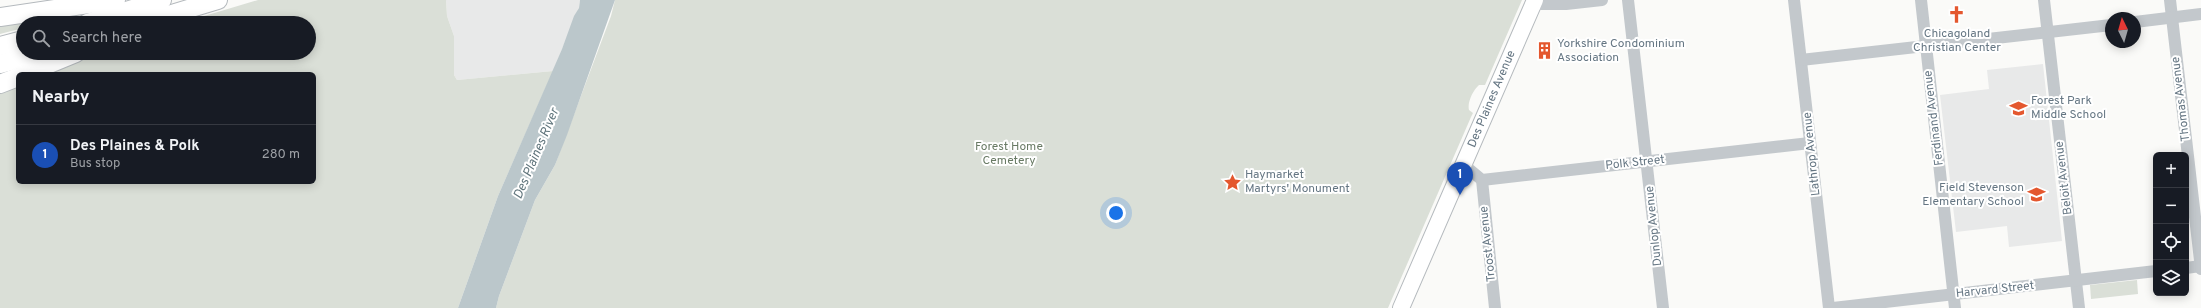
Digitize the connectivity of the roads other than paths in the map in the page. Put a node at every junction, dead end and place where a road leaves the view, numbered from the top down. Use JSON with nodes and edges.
{"nodes":[{"id":1,"x":55,"y":0,"type":"edge"},
{"id":2,"x":116,"y":0,"type":"edge"},
{"id":3,"x":162,"y":0,"type":"edge"},
{"id":4,"x":218,"y":0,"type":"edge"},
{"id":5,"x":1602,"y":0,"type":"edge"},
{"id":6,"x":1628,"y":0,"type":"edge"},
{"id":7,"x":1794,"y":0,"type":"edge"},
{"id":8,"x":1920,"y":0,"type":"edge"},
{"id":9,"x":2044,"y":0,"type":"edge"},
{"id":10,"x":2170,"y":0,"type":"edge"},
{"id":11,"x":1534,"y":2,"type":"edge"},
{"id":12,"x":0,"y":8,"type":"edge"},
{"id":13,"x":2201,"y":14,"type":"edge"},
{"id":14,"x":110,"y":16,"type":"edge"},
{"id":15,"x":165,"y":16,"type":"edge"},
{"id":16,"x":0,"y":17,"type":"edge"},
{"id":17,"x":2172,"y":18,"type":"junction"},
{"id":18,"x":2141,"y":21,"type":"edge"},
{"id":19,"x":2105,"y":26,"type":"edge"},
{"id":20,"x":2048,"y":32,"type":"junction"},
{"id":21,"x":16,"y":42,"type":"edge"},
{"id":22,"x":0,"y":46,"type":"edge"},
{"id":23,"x":1926,"y":46,"type":"junction"},
{"id":24,"x":16,"y":60,"type":"edge"},
{"id":25,"x":59,"y":60,"type":"edge"},
{"id":26,"x":1801,"y":60,"type":"junction"},
{"id":27,"x":0,"y":64,"type":"edge"},
{"id":28,"x":30,"y":72,"type":"edge"},
{"id":29,"x":16,"y":78,"type":"edge"},
{"id":30,"x":0,"y":84,"type":"edge"},
{"id":31,"x":1810,"y":143,"type":"junction"},
{"id":32,"x":1647,"y":162,"type":"junction"},
{"id":33,"x":1464,"y":164,"type":"junction"},
{"id":34,"x":1482,"y":180,"type":"junction"},
{"id":35,"x":2201,"y":267,"type":"edge"},
{"id":36,"x":2189,"y":268,"type":"edge"},
{"id":37,"x":2153,"y":271,"type":"edge"},
{"id":38,"x":2076,"y":280,"type":"junction"},
{"id":39,"x":1954,"y":294,"type":"junction"},
{"id":40,"x":1401,"y":308,"type":"edge"},
{"id":41,"x":1495,"y":308,"type":"edge"},
{"id":42,"x":1663,"y":308,"type":"edge"},
{"id":43,"x":1829,"y":308,"type":"edge"},
{"id":44,"x":1833,"y":308,"type":"edge"},
{"id":45,"x":1955,"y":308,"type":"edge"},
{"id":46,"x":2079,"y":308,"type":"edge"}],
"edges":[{"from":1,"to":12,"type":"street"},
{"from":2,"to":16,"type":"highway"},
{"from":3,"to":14,"type":"highway"},
{"from":4,"to":15,"type":"highway"},
{"from":5,"to":11,"type":"street"},
{"from":6,"to":32,"type":"street","name":"Dunlop Avenue"},
{"from":7,"to":26,"type":"street","name":"Lathrop Avenue"},
{"from":8,"to":23,"type":"street","name":"Ferdinand Avenue"},
{"from":9,"to":20,"type":"street","name":"Beloit Avenue"},
{"from":10,"to":17,"type":"street","name":"Thomas Avenue"},
{"from":11,"to":33,"type":"main road","name":"Des Plaines Avenue"},
{"from":13,"to":17,"type":"street"},
{"from":17,"to":18,"type":"street"},
{"from":17,"to":35,"type":"street","name":"Thomas Avenue"},
{"from":19,"to":20,"type":"street"},
{"from":20,"to":23,"type":"street"},
{"from":20,"to":38,"type":"street","name":"Beloit Avenue"},
{"from":21,"to":22,"type":"highway"},
{"from":23,"to":26,"type":"street"},
{"from":23,"to":39,"type":"street","name":"Ferdinand Avenue"},
{"from":24,"to":27,"type":"highway"},
{"from":25,"to":28,"type":"highway"},
{"from":26,"to":31,"type":"street","name":"Lathrop Avenue"},
{"from":29,"to":30,"type":"highway"},
{"from":31,"to":32,"type":"street","name":"Polk Street"},
{"from":31,"to":43,"type":"street","name":"Lathrop Avenue"},
{"from":32,"to":34,"type":"street","name":"Polk Street"},
{"from":32,"to":42,"type":"street","name":"Dunlop Avenue"},
{"from":33,"to":34,"type":"street"},
{"from":33,"to":40,"type":"main road","name":"Des Plaines Avenue"},
{"from":34,"to":41,"type":"street","name":"Troost Avenue"},
{"from":35,"to":36,"type":"street"},
{"from":37,"to":38,"type":"street","name":"Harvard Street"},
{"from":38,"to":39,"type":"street","name":"Harvard Street"},
{"from":38,"to":46,"type":"street","name":"Beloit Avenue"},
{"from":39,"to":44,"type":"street","name":"Harvard Street"},
{"from":39,"to":45,"type":"street","name":"Ferdinand Avenue"}]}
